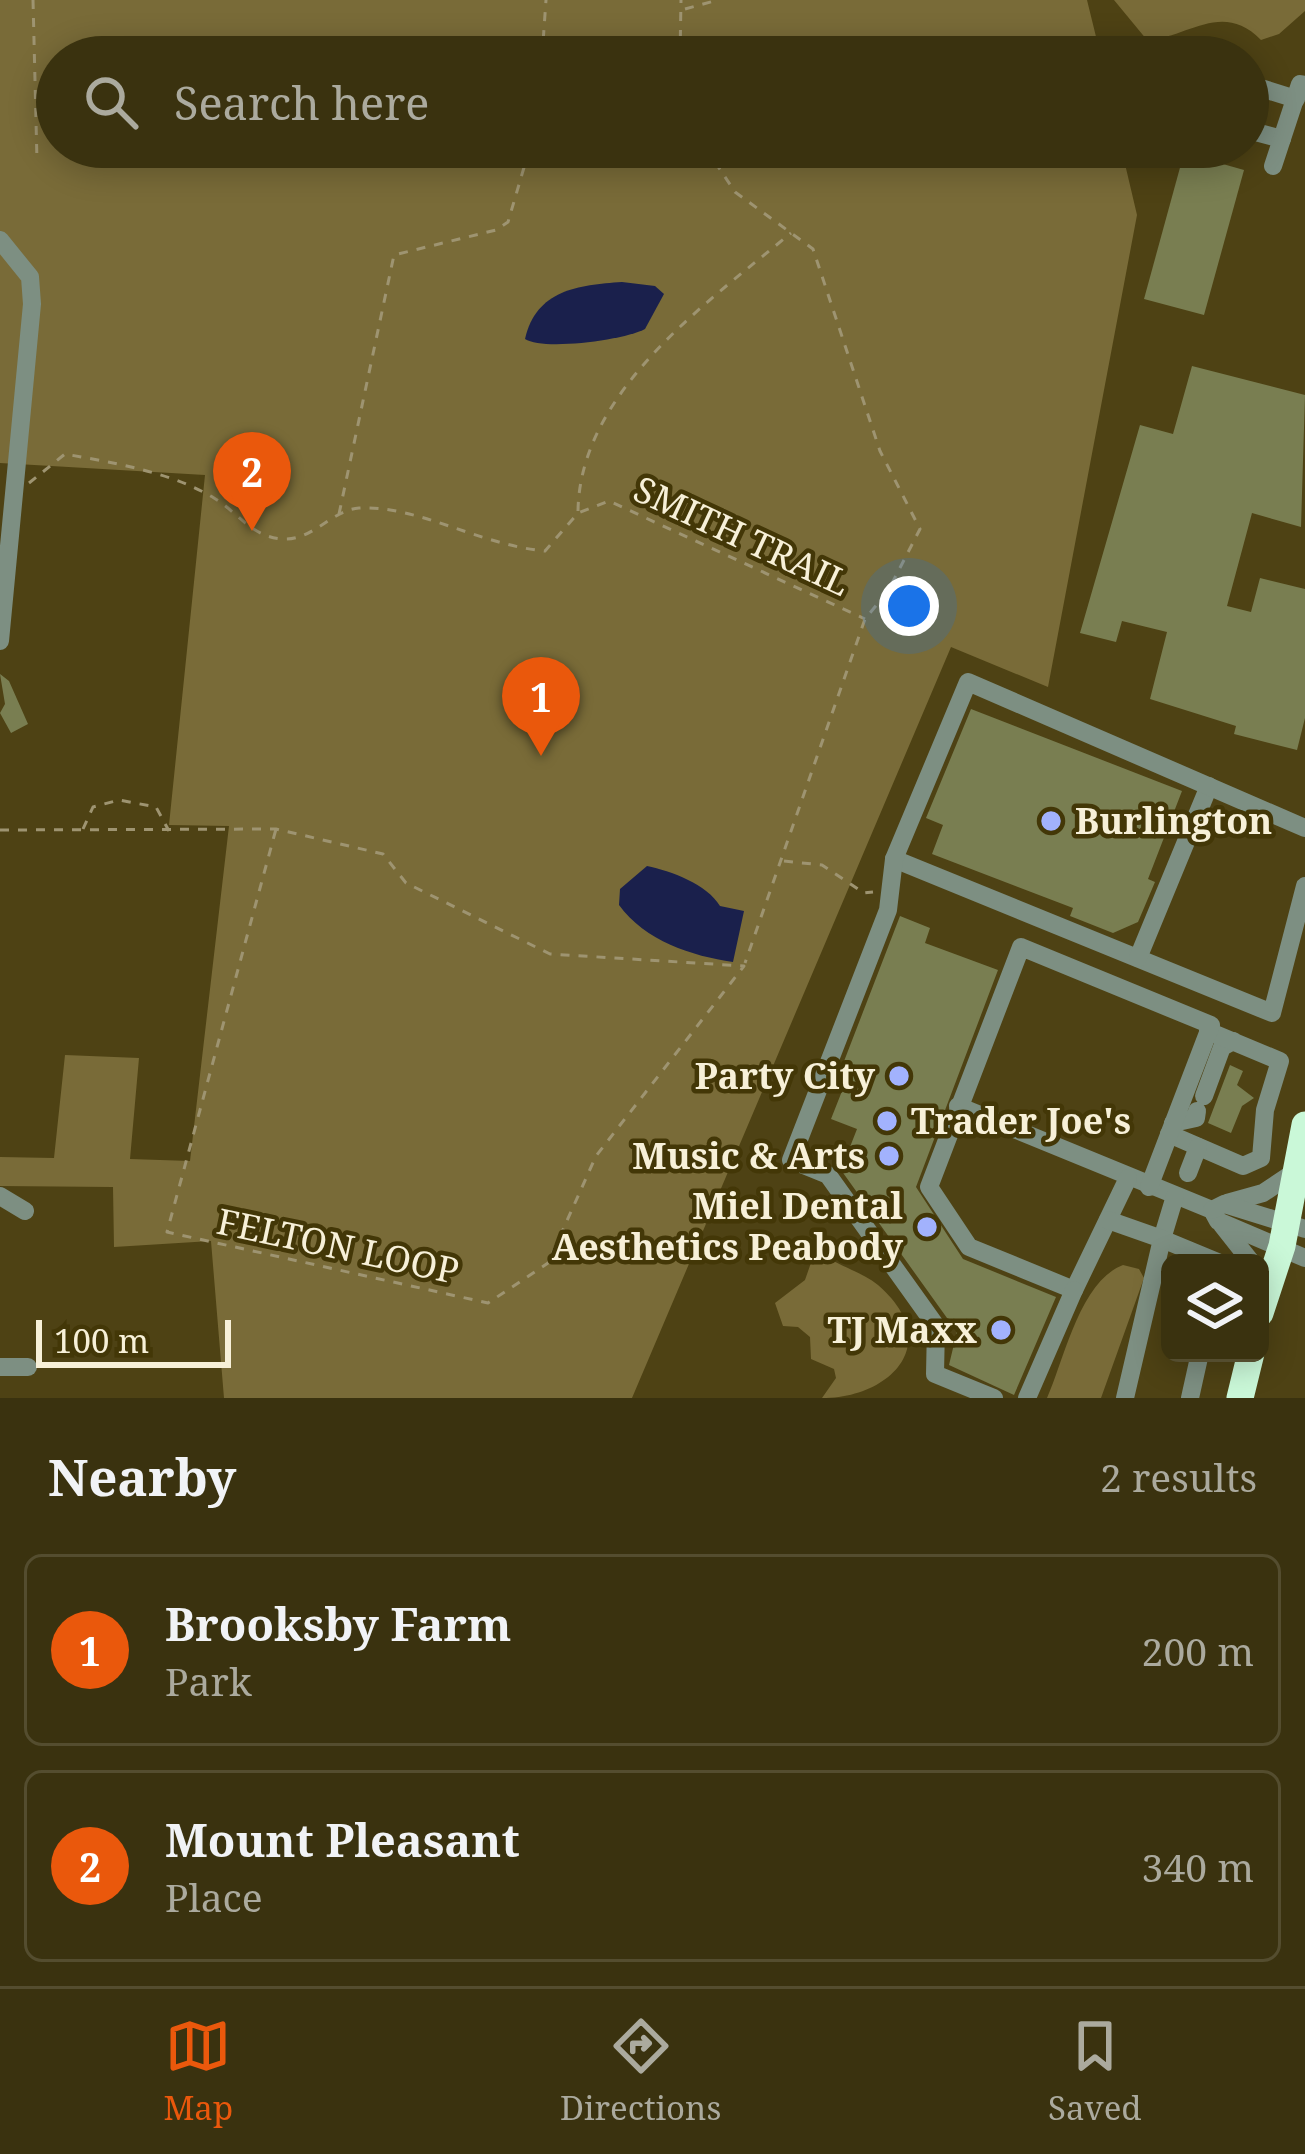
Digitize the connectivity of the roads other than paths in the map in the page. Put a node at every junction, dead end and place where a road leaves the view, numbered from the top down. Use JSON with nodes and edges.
{"nodes":[{"id":1,"x":1269,"y":87,"type":"edge"},
{"id":2,"x":1300,"y":92,"type":"edge"},
{"id":3,"x":1269,"y":136,"type":"edge"},
{"id":4,"x":1282,"y":139,"type":"junction"},
{"id":5,"x":1273,"y":166,"type":"dead end"},
{"id":6,"x":0,"y":240,"type":"edge"},
{"id":7,"x":0,"y":641,"type":"edge"},
{"id":8,"x":1209,"y":786,"type":"junction"},
{"id":9,"x":1305,"y":828,"type":"edge"},
{"id":10,"x":894,"y":859,"type":"junction"},
{"id":11,"x":1305,"y":886,"type":"edge"},
{"id":12,"x":1138,"y":958,"type":"junction"},
{"id":13,"x":1208,"y":1031,"type":"junction"},
{"id":14,"x":1233,"y":1041,"type":"junction"},
{"id":15,"x":958,"y":1106,"type":"junction"},
{"id":16,"x":1305,"y":1125,"type":"edge"},
{"id":17,"x":1171,"y":1129,"type":"junction"},
{"id":18,"x":1198,"y":1147,"type":"junction"},
{"id":19,"x":1188,"y":1173,"type":"dead end"},
{"id":20,"x":1293,"y":1173,"type":"junction"},
{"id":21,"x":1128,"y":1178,"type":"junction"},
{"id":22,"x":1149,"y":1187,"type":"junction"},
{"id":23,"x":0,"y":1196,"type":"edge"},
{"id":24,"x":1174,"y":1196,"type":"junction"},
{"id":25,"x":25,"y":1211,"type":"dead end"},
{"id":26,"x":1218,"y":1212,"type":"junction"},
{"id":27,"x":1108,"y":1220,"type":"junction"},
{"id":28,"x":1162,"y":1239,"type":"junction"},
{"id":29,"x":1294,"y":1239,"type":"edge"},
{"id":30,"x":1198,"y":1254,"type":"edge"},
{"id":31,"x":1246,"y":1254,"type":"edge"},
{"id":32,"x":1269,"y":1284,"type":"edge"},
{"id":33,"x":1074,"y":1290,"type":"junction"},
{"id":34,"x":1198,"y":1362,"type":"edge"},
{"id":35,"x":1249,"y":1362,"type":"edge"},
{"id":36,"x":0,"y":1367,"type":"edge"},
{"id":37,"x":28,"y":1367,"type":"dead end"},
{"id":38,"x":994,"y":1398,"type":"edge"},
{"id":39,"x":1027,"y":1398,"type":"edge"},
{"id":40,"x":1125,"y":1398,"type":"edge"},
{"id":41,"x":1190,"y":1398,"type":"edge"},
{"id":42,"x":1240,"y":1398,"type":"edge"}],
"edges":[{"from":1,"to":2,"type":"street"},
{"from":2,"to":4,"type":"street"},
{"from":3,"to":4,"type":"street"},
{"from":4,"to":5,"type":"street"},
{"from":6,"to":7,"type":"street"},
{"from":8,"to":9,"type":"street"},
{"from":8,"to":10,"type":"street"},
{"from":8,"to":12,"type":"street"},
{"from":10,"to":12,"type":"street"},
{"from":10,"to":38,"type":"street"},
{"from":11,"to":12,"type":"street"},
{"from":13,"to":14,"type":"street"},
{"from":13,"to":15,"type":"street"},
{"from":13,"to":17,"type":"street"},
{"from":14,"to":17,"type":"street"},
{"from":14,"to":18,"type":"street"},
{"from":15,"to":21,"type":"street"},
{"from":15,"to":33,"type":"street"},
{"from":16,"to":20,"type":"highway"},
{"from":17,"to":18,"type":"street"},
{"from":17,"to":22,"type":"street"},
{"from":18,"to":19,"type":"street"},
{"from":20,"to":26,"type":"street"},
{"from":20,"to":29,"type":"highway"},
{"from":21,"to":22,"type":"street"},
{"from":21,"to":27,"type":"street"},
{"from":22,"to":24,"type":"street"},
{"from":23,"to":25,"type":"street"},
{"from":24,"to":26,"type":"street"},
{"from":24,"to":28,"type":"street"},
{"from":26,"to":29,"type":"street"},
{"from":26,"to":31,"type":"street"},
{"from":27,"to":28,"type":"street"},
{"from":27,"to":33,"type":"street"},
{"from":28,"to":30,"type":"street"},
{"from":28,"to":40,"type":"street"},
{"from":29,"to":32,"type":"highway"},
{"from":33,"to":39,"type":"street"},
{"from":34,"to":41,"type":"street"},
{"from":35,"to":42,"type":"highway"},
{"from":36,"to":37,"type":"street"}]}
